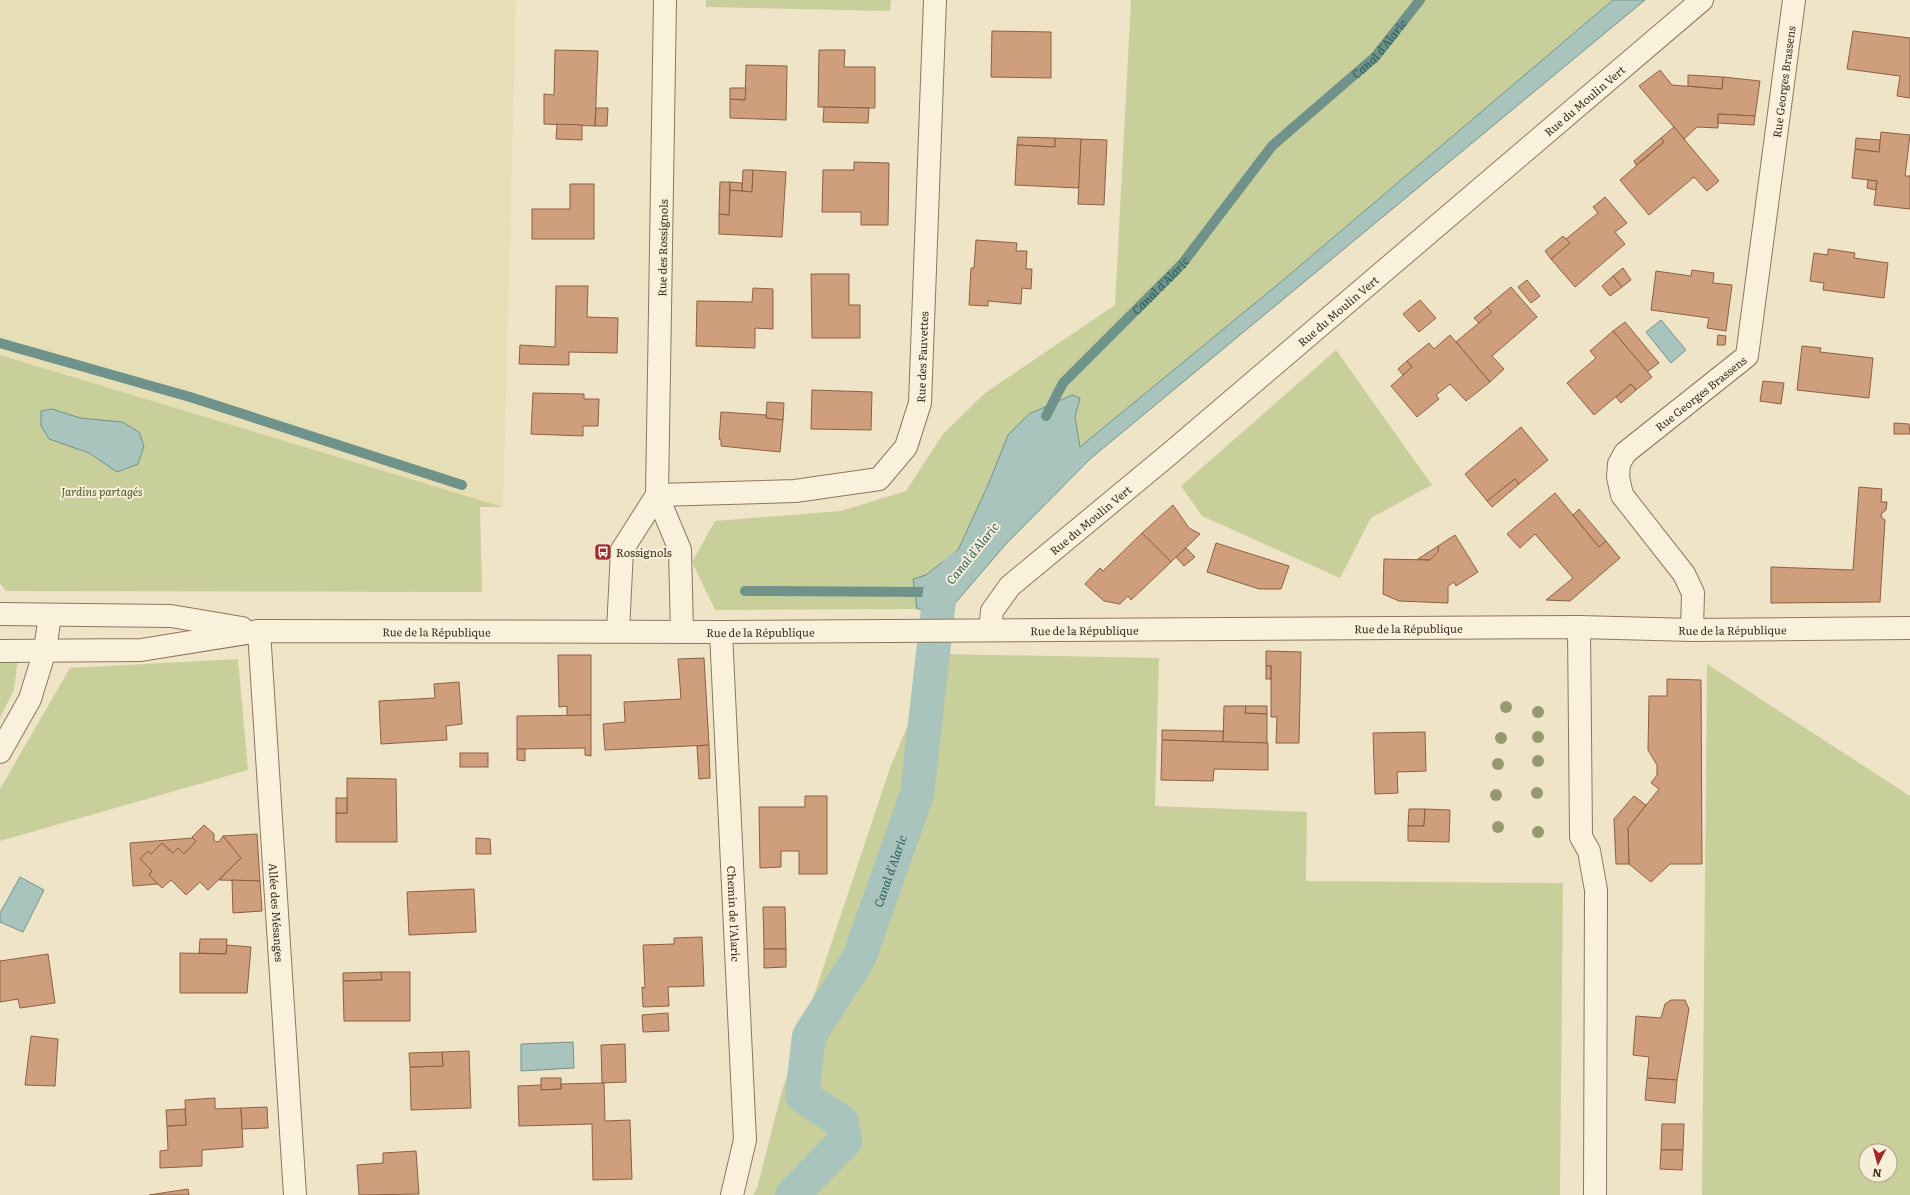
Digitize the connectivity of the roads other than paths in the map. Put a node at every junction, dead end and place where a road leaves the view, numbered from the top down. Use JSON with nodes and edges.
{"nodes":[{"id":1,"x":666,"y":0,"type":"edge"},
{"id":2,"x":935,"y":0,"type":"edge"},
{"id":3,"x":1702,"y":0,"type":"edge"},
{"id":4,"x":1794,"y":0,"type":"edge"},
{"id":5,"x":657,"y":495,"type":"junction"},
{"id":6,"x":0,"y":614,"type":"edge"},
{"id":7,"x":50,"y":615,"type":"junction"},
{"id":8,"x":1579,"y":627,"type":"junction"},
{"id":9,"x":1910,"y":628,"type":"edge"},
{"id":10,"x":990,"y":630,"type":"junction"},
{"id":11,"x":1692,"y":630,"type":"junction"},
{"id":12,"x":259,"y":631,"type":"junction"},
{"id":13,"x":618,"y":631,"type":"junction"},
{"id":14,"x":682,"y":632,"type":"junction"},
{"id":15,"x":721,"y":632,"type":"junction"},
{"id":16,"x":45,"y":650,"type":"junction"},
{"id":17,"x":0,"y":651,"type":"edge"},
{"id":18,"x":0,"y":752,"type":"edge"},
{"id":19,"x":295,"y":1195,"type":"edge"},
{"id":20,"x":732,"y":1195,"type":"edge"},
{"id":21,"x":1595,"y":1195,"type":"edge"}],
"edges":[{"from":1,"to":5,"type":"street","name":"Rue des Rossignols"},
{"from":2,"to":5,"type":"street","name":"Rue des Fauvettes"},
{"from":3,"to":10,"type":"street","name":"Rue du Moulin Vert"},
{"from":4,"to":11,"type":"street","name":"Rue Georges Brassens"},
{"from":5,"to":13,"type":"street"},
{"from":5,"to":14,"type":"street","name":"Rue des Rossignols"},
{"from":6,"to":7,"type":"street"},
{"from":7,"to":12,"type":"street"},
{"from":7,"to":16,"type":"street"},
{"from":8,"to":10,"type":"street","name":"Rue de la République"},
{"from":8,"to":11,"type":"street","name":"Rue de la République"},
{"from":8,"to":21,"type":"street"},
{"from":9,"to":11,"type":"street","name":"Rue de la République"},
{"from":10,"to":15,"type":"street","name":"Rue de la République"},
{"from":12,"to":13,"type":"street","name":"Rue de la République"},
{"from":12,"to":16,"type":"street"},
{"from":12,"to":19,"type":"street","name":"Allée des Mésanges"},
{"from":13,"to":14,"type":"street","name":"Rue de la République"},
{"from":14,"to":15,"type":"street","name":"Rue de la République"},
{"from":15,"to":20,"type":"street","name":"Chemin de l'Alaric"},
{"from":16,"to":17,"type":"street"},
{"from":16,"to":18,"type":"street"}]}
